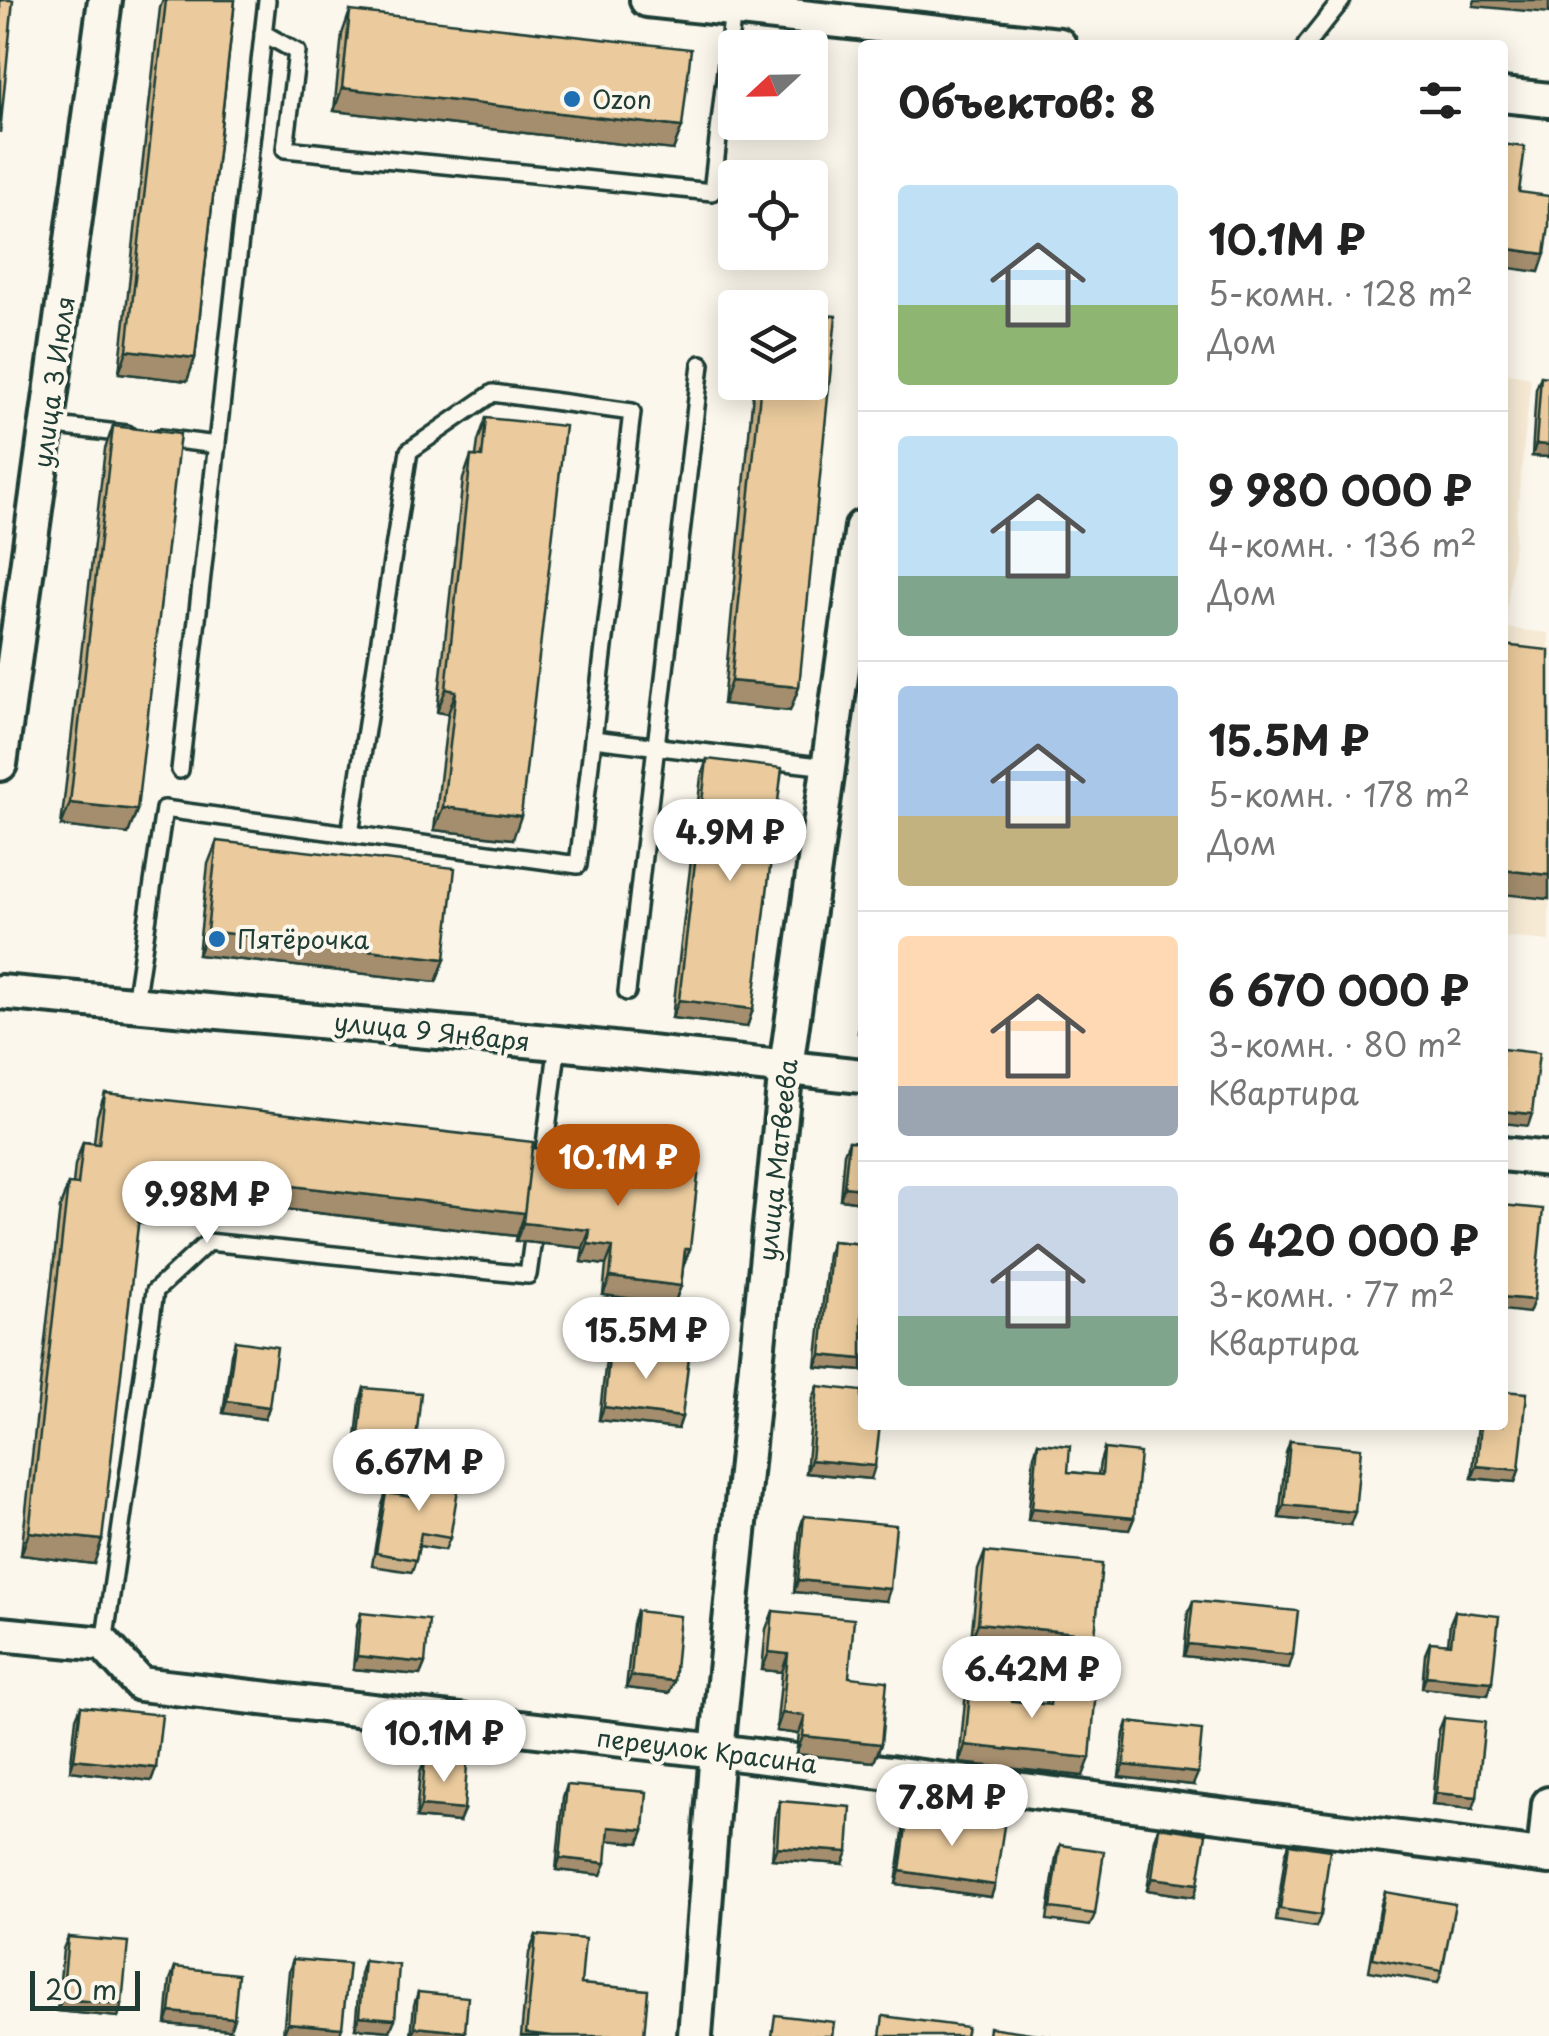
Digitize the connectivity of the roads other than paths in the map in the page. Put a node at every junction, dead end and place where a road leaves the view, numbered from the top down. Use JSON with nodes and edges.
{"nodes":[{"id":1,"x":105,"y":0,"type":"edge"},
{"id":2,"x":267,"y":0,"type":"edge"},
{"id":3,"x":647,"y":0,"type":"edge"},
{"id":4,"x":1342,"y":0,"type":"edge"},
{"id":5,"x":733,"y":9,"type":"junction"},
{"id":6,"x":264,"y":33,"type":"junction"},
{"id":7,"x":932,"y":38,"type":"edge"},
{"id":8,"x":968,"y":40,"type":"edge"},
{"id":9,"x":1310,"y":40,"type":"edge"},
{"id":10,"x":1508,"y":96,"type":"edge"},
{"id":11,"x":1549,"y":100,"type":"edge"},
{"id":12,"x":701,"y":364,"type":"dead end"},
{"id":13,"x":47,"y":425,"type":"junction"},
{"id":14,"x":217,"y":445,"type":"junction"},
{"id":15,"x":858,"y":555,"type":"edge"},
{"id":16,"x":2,"y":731,"type":"edge"},
{"id":17,"x":594,"y":739,"type":"junction"},
{"id":18,"x":656,"y":747,"type":"junction"},
{"id":19,"x":0,"y":764,"type":"edge"},
{"id":20,"x":828,"y":767,"type":"junction"},
{"id":21,"x":180,"y":770,"type":"dead end"},
{"id":22,"x":350,"y":834,"type":"junction"},
{"id":23,"x":0,"y":992,"type":"edge"},
{"id":24,"x":627,"y":992,"type":"dead end"},
{"id":25,"x":135,"y":1004,"type":"junction"},
{"id":26,"x":558,"y":1043,"type":"junction"},
{"id":27,"x":786,"y":1066,"type":"junction"},
{"id":28,"x":858,"y":1075,"type":"edge"},
{"id":29,"x":1508,"y":1155,"type":"edge"},
{"id":30,"x":1549,"y":1160,"type":"edge"},
{"id":31,"x":540,"y":1178,"type":"edge"},
{"id":32,"x":536,"y":1217,"type":"edge"},
{"id":33,"x":0,"y":1634,"type":"edge"},
{"id":34,"x":104,"y":1644,"type":"junction"},
{"id":35,"x":717,"y":1751,"type":"junction"},
{"id":36,"x":1549,"y":1804,"type":"edge"},
{"id":37,"x":1546,"y":1857,"type":"edge"},
{"id":38,"x":695,"y":2036,"type":"edge"}],
"edges":[{"from":1,"to":13,"type":"street","name":"улица 3 Июля"},
{"from":2,"to":6,"type":"lane"},
{"from":3,"to":5,"type":"street"},
{"from":4,"to":9,"type":"lane"},
{"from":5,"to":6,"type":"lane"},
{"from":5,"to":7,"type":"street"},
{"from":6,"to":14,"type":"lane"},
{"from":7,"to":8,"type":"street"},
{"from":10,"to":11,"type":"street"},
{"from":12,"to":18,"type":"lane"},
{"from":13,"to":14,"type":"lane"},
{"from":13,"to":16,"type":"street","name":"улица 3 Июля"},
{"from":14,"to":21,"type":"lane"},
{"from":15,"to":20,"type":"street","name":"улица Матвеева"},
{"from":16,"to":19,"type":"street","name":"улица 3 Июля"},
{"from":17,"to":18,"type":"lane"},
{"from":17,"to":22,"type":"lane"},
{"from":17,"to":22,"type":"lane"},
{"from":18,"to":20,"type":"lane"},
{"from":18,"to":24,"type":"lane"},
{"from":20,"to":27,"type":"street","name":"улица Матвеева"},
{"from":22,"to":25,"type":"lane"},
{"from":23,"to":25,"type":"street","name":"улица 9 Января"},
{"from":25,"to":26,"type":"street","name":"улица 9 Января"},
{"from":26,"to":27,"type":"street","name":"улица 9 Января"},
{"from":26,"to":31,"type":"lane"},
{"from":27,"to":28,"type":"street","name":"улица 9 Января"},
{"from":27,"to":35,"type":"street","name":"улица Матвеева"},
{"from":29,"to":30,"type":"street"},
{"from":32,"to":34,"type":"lane"},
{"from":33,"to":34,"type":"street"},
{"from":34,"to":35,"type":"street","name":"переулок Красина"},
{"from":35,"to":37,"type":"street","name":"переулок Красина"},
{"from":35,"to":38,"type":"street","name":"улица Матвеева"},
{"from":36,"to":37,"type":"street"}]}
